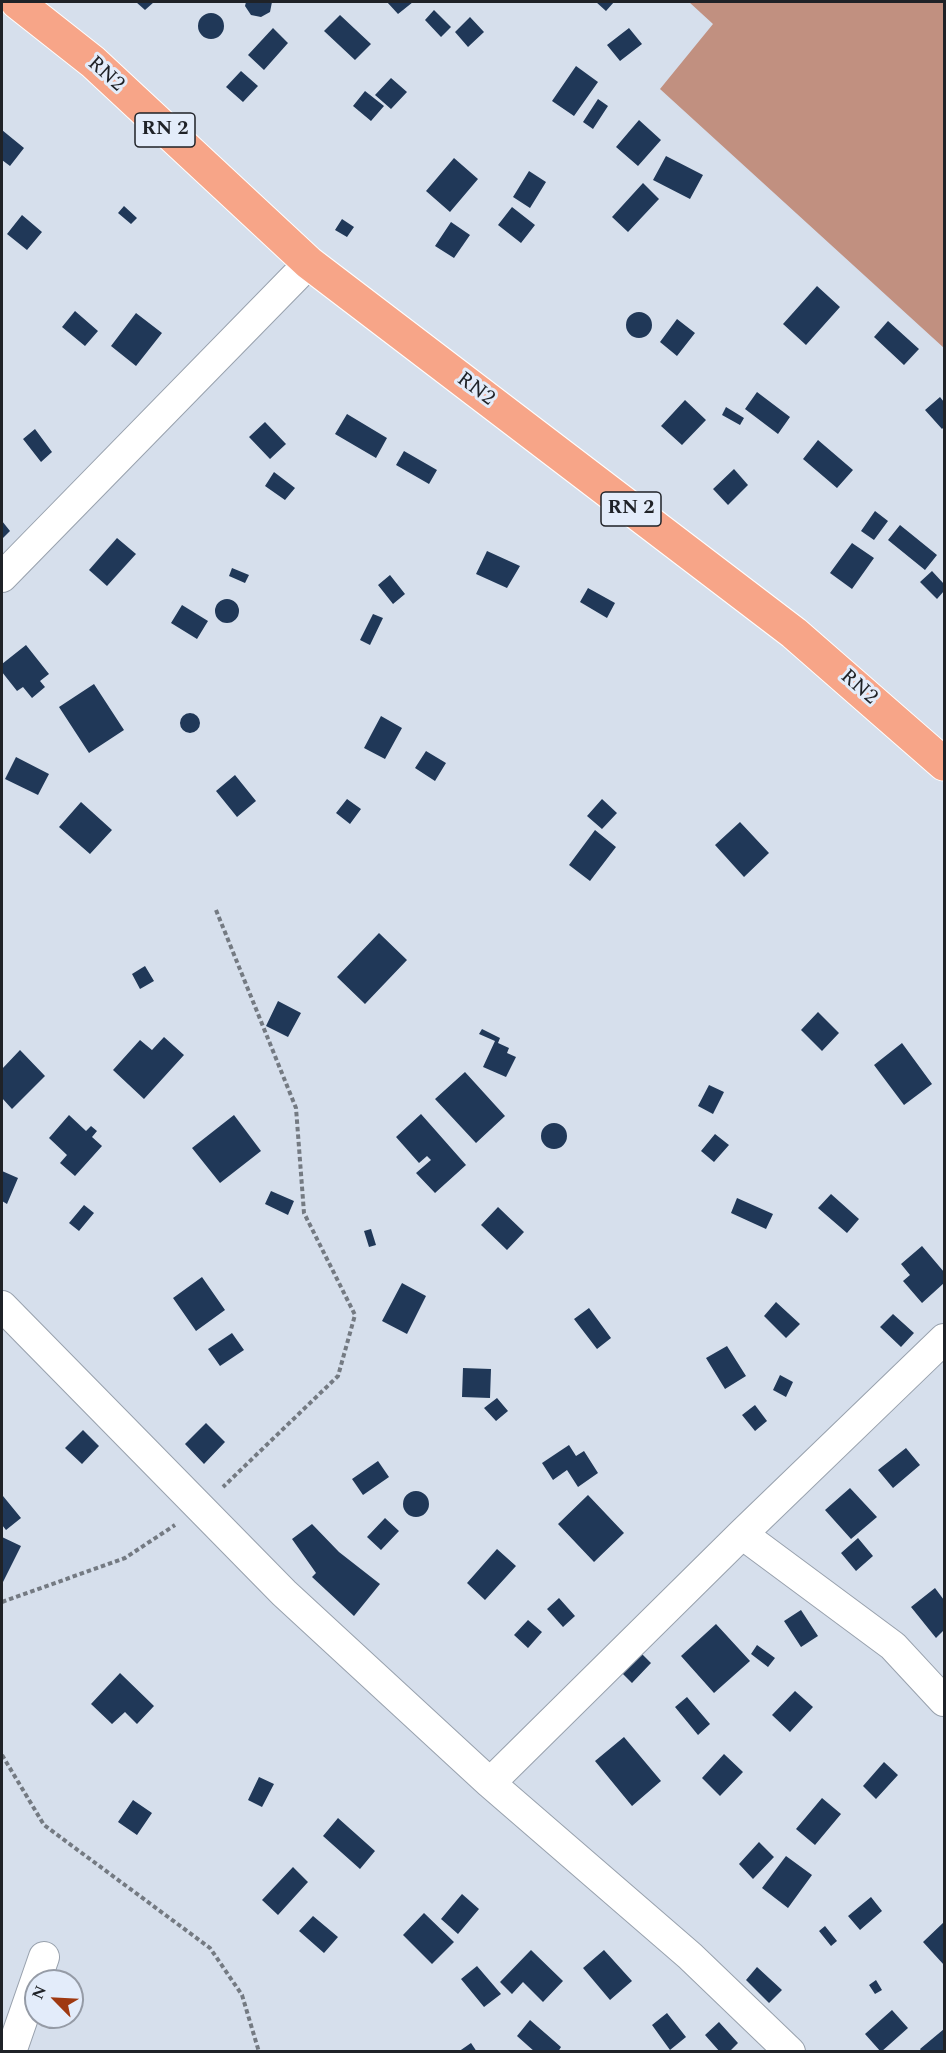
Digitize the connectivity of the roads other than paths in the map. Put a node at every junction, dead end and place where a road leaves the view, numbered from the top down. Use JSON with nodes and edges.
{"nodes":[{"id":1,"x":17,"y":2,"type":"edge"},
{"id":2,"x":309,"y":263,"type":"junction"},
{"id":3,"x":2,"y":577,"type":"edge"},
{"id":4,"x":945,"y":764,"type":"edge"},
{"id":5,"x":2,"y":1306,"type":"edge"},
{"id":6,"x":945,"y":1339,"type":"edge"},
{"id":7,"x":742,"y":1534,"type":"junction"},
{"id":8,"x":945,"y":1701,"type":"edge"},
{"id":9,"x":490,"y":1783,"type":"junction"},
{"id":10,"x":45,"y":1957,"type":"dead end"},
{"id":11,"x":11,"y":2052,"type":"edge"},
{"id":12,"x":790,"y":2052,"type":"edge"}],
"edges":[{"from":1,"to":2,"type":"main road","name":"RN2","number":"RN 2"},
{"from":2,"to":3,"type":"street"},
{"from":2,"to":4,"type":"main road","name":"RN2","number":"RN 2"},
{"from":5,"to":9,"type":"street"},
{"from":6,"to":7,"type":"street"},
{"from":7,"to":8,"type":"street"},
{"from":7,"to":9,"type":"street"},
{"from":9,"to":12,"type":"street"},
{"from":10,"to":11,"type":"street"}]}
